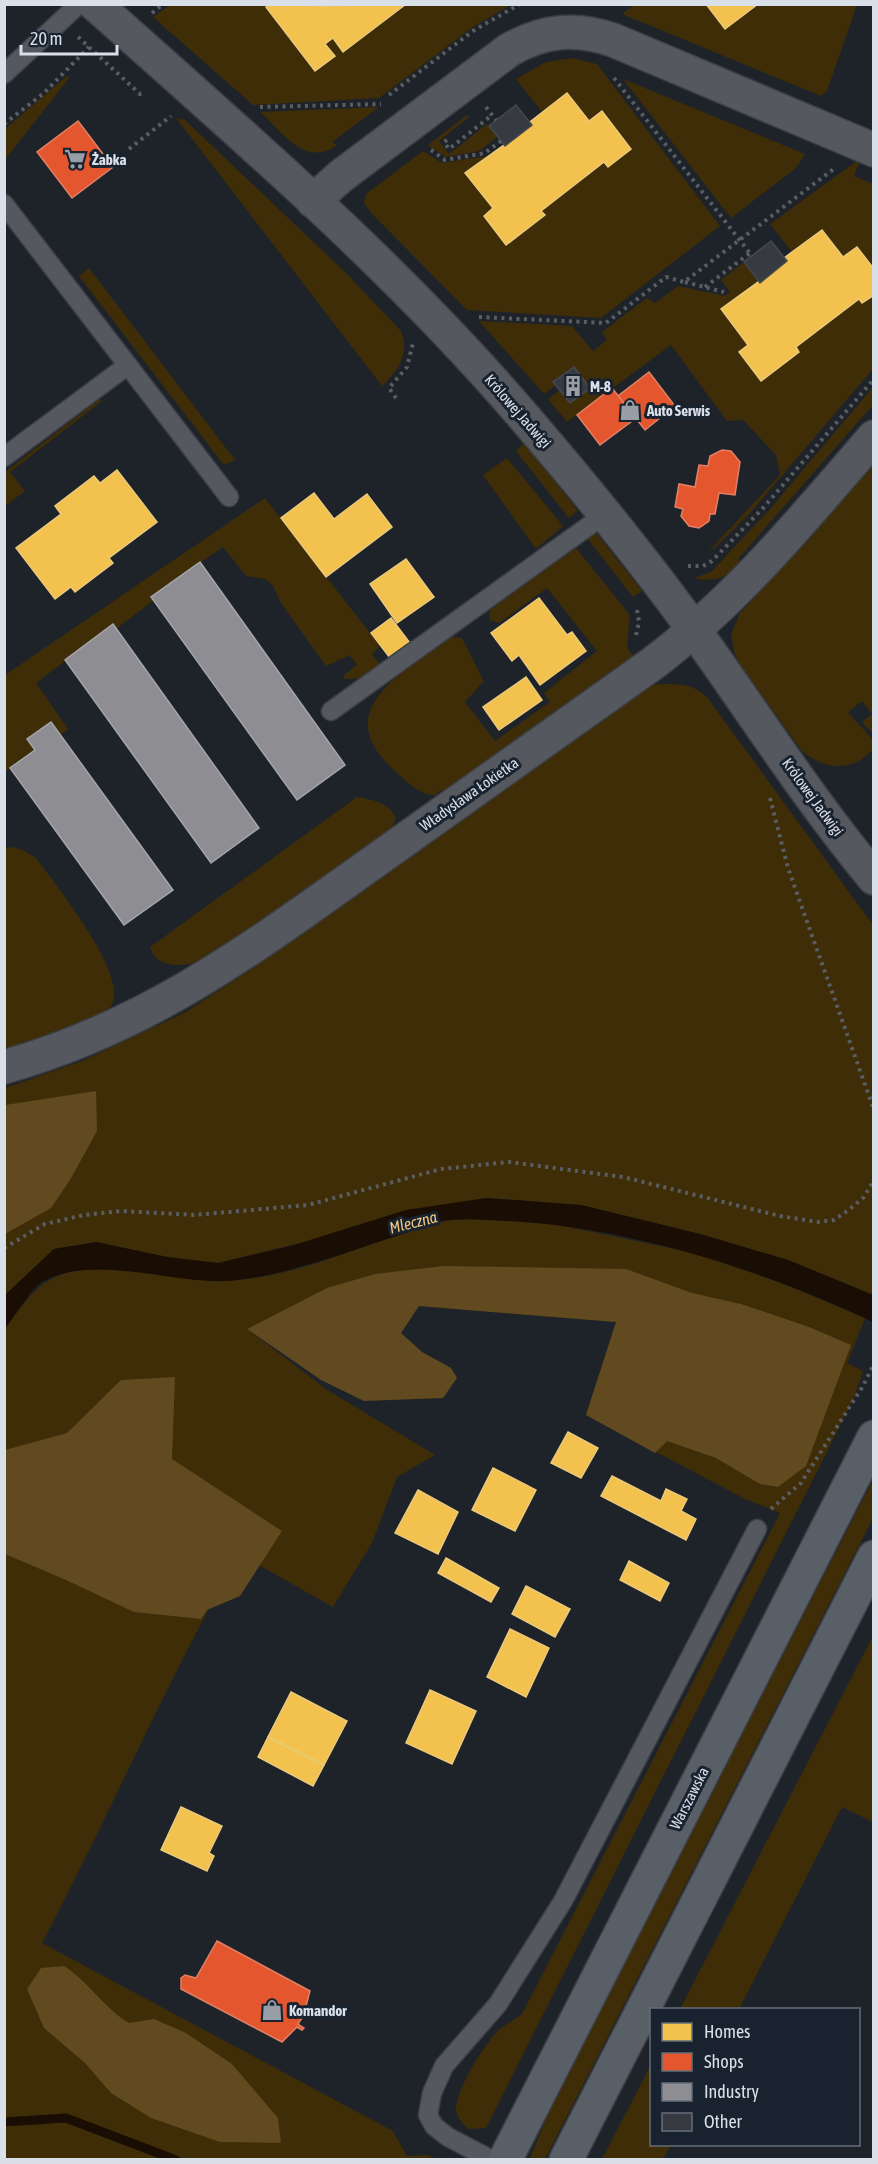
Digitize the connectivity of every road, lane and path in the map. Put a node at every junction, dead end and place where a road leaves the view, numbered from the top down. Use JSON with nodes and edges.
{"nodes":[{"id":1,"x":80,"y":4,"type":"edge"},
{"id":2,"x":95,"y":4,"type":"edge"},
{"id":3,"x":520,"y":4,"type":"edge"},
{"id":4,"x":89,"y":47,"type":"dead end"},
{"id":5,"x":4,"y":74,"type":"edge"},
{"id":6,"x":613,"y":76,"type":"dead end"},
{"id":7,"x":253,"y":114,"type":"dead end"},
{"id":8,"x":172,"y":116,"type":"dead end"},
{"id":9,"x":496,"y":120,"type":"dead end"},
{"id":10,"x":4,"y":124,"type":"edge"},
{"id":11,"x":452,"y":136,"type":"dead end"},
{"id":12,"x":501,"y":141,"type":"dead end"},
{"id":13,"x":869,"y":148,"type":"edge"},
{"id":14,"x":129,"y":149,"type":"dead end"},
{"id":15,"x":429,"y":149,"type":"dead end"},
{"id":16,"x":313,"y":201,"type":"junction"},
{"id":17,"x":4,"y":204,"type":"edge"},
{"id":18,"x":740,"y":240,"type":"junction"},
{"id":19,"x":684,"y":282,"type":"junction"},
{"id":20,"x":705,"y":287,"type":"junction"},
{"id":21,"x":724,"y":292,"type":"dead end"},
{"id":22,"x":478,"y":317,"type":"dead end"},
{"id":23,"x":128,"y":365,"type":"junction"},
{"id":24,"x":873,"y":378,"type":"edge"},
{"id":25,"x":873,"y":437,"type":"edge"},
{"id":26,"x":4,"y":457,"type":"edge"},
{"id":27,"x":229,"y":497,"type":"dead end"},
{"id":28,"x":604,"y":515,"type":"junction"},
{"id":29,"x":683,"y":564,"type":"dead end"},
{"id":30,"x":694,"y":630,"type":"junction"},
{"id":31,"x":331,"y":711,"type":"dead end"},
{"id":32,"x":769,"y":788,"type":"dead end"},
{"id":33,"x":873,"y":878,"type":"edge"},
{"id":34,"x":4,"y":1068,"type":"edge"},
{"id":35,"x":873,"y":1110,"type":"edge"},
{"id":36,"x":873,"y":1180,"type":"edge"},
{"id":37,"x":4,"y":1248,"type":"edge"},
{"id":38,"x":873,"y":1364,"type":"edge"},
{"id":39,"x":873,"y":1437,"type":"edge"},
{"id":40,"x":757,"y":1529,"type":"joint"},
{"id":41,"x":873,"y":1557,"type":"edge"},
{"id":42,"x":492,"y":2160,"type":"edge"},
{"id":43,"x":505,"y":2160,"type":"edge"},
{"id":44,"x":566,"y":2160,"type":"edge"}],
"edges":[{"from":1,"to":5,"type":"lane"},
{"from":2,"to":16,"type":"street","name":"Królowej Jadwigi"},
{"from":3,"to":7,"type":"path"},
{"from":4,"to":10,"type":"path"},
{"from":6,"to":18,"type":"path"},
{"from":8,"to":14,"type":"path"},
{"from":9,"to":11,"type":"path"},
{"from":12,"to":15,"type":"path"},
{"from":13,"to":16,"type":"street"},
{"from":13,"to":18,"type":"path"},
{"from":16,"to":28,"type":"street","name":"Królowej Jadwigi"},
{"from":17,"to":23,"type":"lane"},
{"from":18,"to":19,"type":"path"},
{"from":18,"to":20,"type":"path"},
{"from":19,"to":20,"type":"path"},
{"from":19,"to":22,"type":"path"},
{"from":20,"to":21,"type":"path"},
{"from":23,"to":26,"type":"lane"},
{"from":23,"to":27,"type":"lane"},
{"from":24,"to":29,"type":"path"},
{"from":25,"to":30,"type":"street","name":"Władysława Łokietka"},
{"from":28,"to":30,"type":"street","name":"Królowej Jadwigi"},
{"from":28,"to":31,"type":"lane"},
{"from":30,"to":33,"type":"street","name":"Królowej Jadwigi"},
{"from":30,"to":34,"type":"street","name":"Władysława Łokietka"},
{"from":32,"to":35,"type":"path"},
{"from":36,"to":37,"type":"path"},
{"from":38,"to":40,"type":"path"},
{"from":39,"to":43,"type":"main road","name":"Warszawska"},
{"from":40,"to":42,"type":"lane"},
{"from":41,"to":44,"type":"main road"}]}
